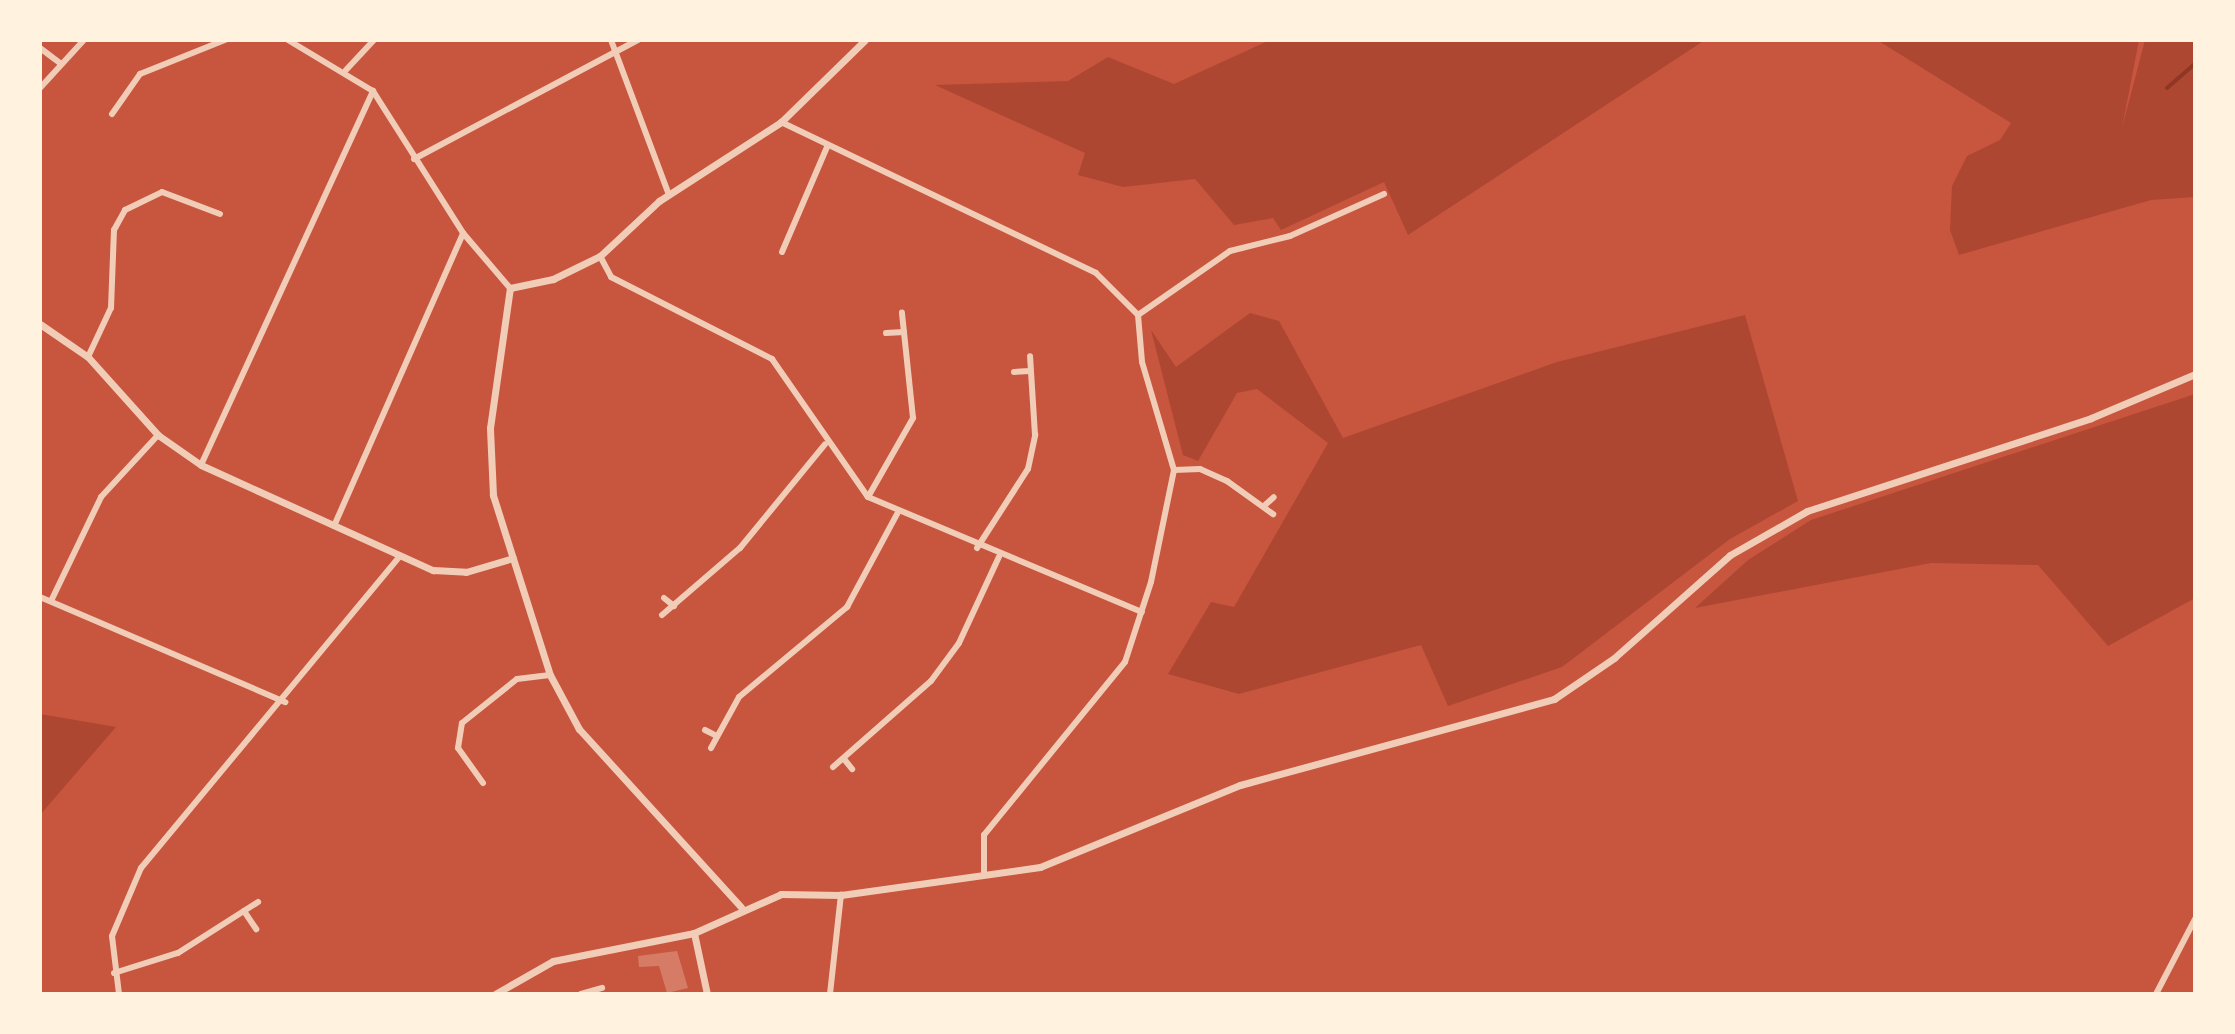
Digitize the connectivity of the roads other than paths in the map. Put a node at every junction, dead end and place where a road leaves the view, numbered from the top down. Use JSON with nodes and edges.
{"nodes":[{"id":1,"x":84,"y":40,"type":"edge"},
{"id":2,"x":225,"y":40,"type":"edge"},
{"id":3,"x":288,"y":40,"type":"edge"},
{"id":4,"x":374,"y":40,"type":"edge"},
{"id":5,"x":611,"y":40,"type":"edge"},
{"id":6,"x":638,"y":40,"type":"edge"},
{"id":7,"x":865,"y":40,"type":"edge"},
{"id":8,"x":40,"y":48,"type":"edge"},
{"id":9,"x":616,"y":57,"type":"junction"},
{"id":10,"x":61,"y":64,"type":"junction"},
{"id":11,"x":346,"y":70,"type":"junction"},
{"id":12,"x":40,"y":88,"type":"edge"},
{"id":13,"x":373,"y":91,"type":"junction"},
{"id":14,"x":112,"y":114,"type":"dead end"},
{"id":15,"x":781,"y":122,"type":"junction"},
{"id":16,"x":827,"y":147,"type":"junction"},
{"id":17,"x":414,"y":159,"type":"junction"},
{"id":18,"x":1384,"y":194,"type":"dead end"},
{"id":19,"x":669,"y":195,"type":"junction"},
{"id":20,"x":220,"y":214,"type":"dead end"},
{"id":21,"x":463,"y":233,"type":"junction"},
{"id":22,"x":782,"y":252,"type":"dead end"},
{"id":23,"x":600,"y":256,"type":"junction"},
{"id":24,"x":510,"y":288,"type":"junction"},
{"id":25,"x":902,"y":313,"type":"dead end"},
{"id":26,"x":1138,"y":315,"type":"junction"},
{"id":27,"x":40,"y":324,"type":"edge"},
{"id":28,"x":904,"y":332,"type":"junction"},
{"id":29,"x":886,"y":333,"type":"dead end"},
{"id":30,"x":1030,"y":356,"type":"dead end"},
{"id":31,"x":88,"y":357,"type":"junction"},
{"id":32,"x":1030,"y":371,"type":"junction"},
{"id":33,"x":1014,"y":372,"type":"dead end"},
{"id":34,"x":2195,"y":374,"type":"edge"},
{"id":35,"x":158,"y":435,"type":"junction"},
{"id":36,"x":825,"y":444,"type":"junction"},
{"id":37,"x":201,"y":465,"type":"junction"},
{"id":38,"x":1174,"y":470,"type":"junction"},
{"id":39,"x":868,"y":497,"type":"junction"},
{"id":40,"x":1274,"y":497,"type":"dead end"},
{"id":41,"x":1264,"y":506,"type":"junction"},
{"id":42,"x":897,"y":514,"type":"junction"},
{"id":43,"x":1273,"y":514,"type":"dead end"},
{"id":44,"x":334,"y":526,"type":"junction"},
{"id":45,"x":977,"y":548,"type":"junction"},
{"id":46,"x":400,"y":556,"type":"junction"},
{"id":47,"x":999,"y":557,"type":"junction"},
{"id":48,"x":513,"y":558,"type":"junction"},
{"id":49,"x":40,"y":597,"type":"edge"},
{"id":50,"x":664,"y":598,"type":"dead end"},
{"id":51,"x":52,"y":599,"type":"junction"},
{"id":52,"x":674,"y":606,"type":"junction"},
{"id":53,"x":1142,"y":612,"type":"junction"},
{"id":54,"x":662,"y":615,"type":"dead end"},
{"id":55,"x":550,"y":675,"type":"junction"},
{"id":56,"x":285,"y":702,"type":"junction"},
{"id":57,"x":705,"y":730,"type":"dead end"},
{"id":58,"x":717,"y":736,"type":"junction"},
{"id":59,"x":711,"y":748,"type":"dead end"},
{"id":60,"x":844,"y":759,"type":"junction"},
{"id":61,"x":833,"y":767,"type":"dead end"},
{"id":62,"x":852,"y":769,"type":"dead end"},
{"id":63,"x":483,"y":783,"type":"dead end"},
{"id":64,"x":984,"y":875,"type":"junction"},
{"id":65,"x":841,"y":895,"type":"junction"},
{"id":66,"x":258,"y":902,"type":"dead end"},
{"id":67,"x":741,"y":907,"type":"junction"},
{"id":68,"x":244,"y":911,"type":"junction"},
{"id":69,"x":2195,"y":919,"type":"edge"},
{"id":70,"x":256,"y":929,"type":"dead end"},
{"id":71,"x":694,"y":933,"type":"junction"},
{"id":72,"x":114,"y":973,"type":"junction"},
{"id":73,"x":602,"y":988,"type":"dead end"},
{"id":74,"x":119,"y":994,"type":"edge"},
{"id":75,"x":495,"y":994,"type":"edge"},
{"id":76,"x":581,"y":994,"type":"edge"},
{"id":77,"x":707,"y":994,"type":"edge"},
{"id":78,"x":830,"y":994,"type":"edge"},
{"id":79,"x":2156,"y":994,"type":"edge"}],
"edges":[{"from":1,"to":10,"type":"street"},
{"from":2,"to":14,"type":"street"},
{"from":3,"to":11,"type":"street"},
{"from":4,"to":11,"type":"street"},
{"from":5,"to":9,"type":"street"},
{"from":6,"to":9,"type":"street"},
{"from":7,"to":15,"type":"street"},
{"from":8,"to":10,"type":"street"},
{"from":9,"to":17,"type":"street"},
{"from":9,"to":19,"type":"street"},
{"from":10,"to":12,"type":"street"},
{"from":11,"to":13,"type":"street"},
{"from":13,"to":17,"type":"street"},
{"from":13,"to":37,"type":"street"},
{"from":15,"to":16,"type":"street"},
{"from":15,"to":19,"type":"street"},
{"from":16,"to":22,"type":"street"},
{"from":16,"to":26,"type":"street"},
{"from":17,"to":21,"type":"street"},
{"from":18,"to":26,"type":"street"},
{"from":19,"to":23,"type":"street"},
{"from":20,"to":31,"type":"street"},
{"from":21,"to":24,"type":"street"},
{"from":21,"to":44,"type":"street"},
{"from":23,"to":24,"type":"street"},
{"from":23,"to":36,"type":"street"},
{"from":24,"to":48,"type":"street"},
{"from":25,"to":28,"type":"street"},
{"from":26,"to":38,"type":"street"},
{"from":27,"to":31,"type":"street"},
{"from":28,"to":29,"type":"street"},
{"from":28,"to":39,"type":"street"},
{"from":30,"to":32,"type":"street"},
{"from":31,"to":35,"type":"street"},
{"from":32,"to":33,"type":"street"},
{"from":32,"to":45,"type":"street"},
{"from":34,"to":64,"type":"street"},
{"from":35,"to":37,"type":"street"},
{"from":35,"to":51,"type":"street"},
{"from":36,"to":39,"type":"street"},
{"from":36,"to":52,"type":"street"},
{"from":37,"to":44,"type":"street"},
{"from":38,"to":41,"type":"street"},
{"from":38,"to":53,"type":"street"},
{"from":39,"to":42,"type":"street"},
{"from":40,"to":41,"type":"street"},
{"from":41,"to":43,"type":"street"},
{"from":42,"to":45,"type":"street"},
{"from":42,"to":58,"type":"street"},
{"from":44,"to":46,"type":"street"},
{"from":45,"to":47,"type":"street"},
{"from":46,"to":48,"type":"street"},
{"from":46,"to":56,"type":"street"},
{"from":47,"to":53,"type":"street"},
{"from":47,"to":60,"type":"street"},
{"from":48,"to":55,"type":"street"},
{"from":49,"to":51,"type":"street"},
{"from":50,"to":52,"type":"street"},
{"from":51,"to":56,"type":"street"},
{"from":52,"to":54,"type":"street"},
{"from":53,"to":64,"type":"street"},
{"from":55,"to":63,"type":"street"},
{"from":55,"to":67,"type":"street"},
{"from":56,"to":72,"type":"street"},
{"from":57,"to":58,"type":"street"},
{"from":58,"to":59,"type":"street"},
{"from":60,"to":61,"type":"street"},
{"from":60,"to":62,"type":"street"},
{"from":64,"to":65,"type":"street"},
{"from":65,"to":67,"type":"street"},
{"from":65,"to":78,"type":"street"},
{"from":66,"to":68,"type":"street"},
{"from":67,"to":71,"type":"street"},
{"from":68,"to":70,"type":"street"},
{"from":68,"to":72,"type":"street"},
{"from":69,"to":79,"type":"street"},
{"from":71,"to":75,"type":"street"},
{"from":71,"to":77,"type":"street"},
{"from":72,"to":74,"type":"street"},
{"from":73,"to":76,"type":"street"}]}
